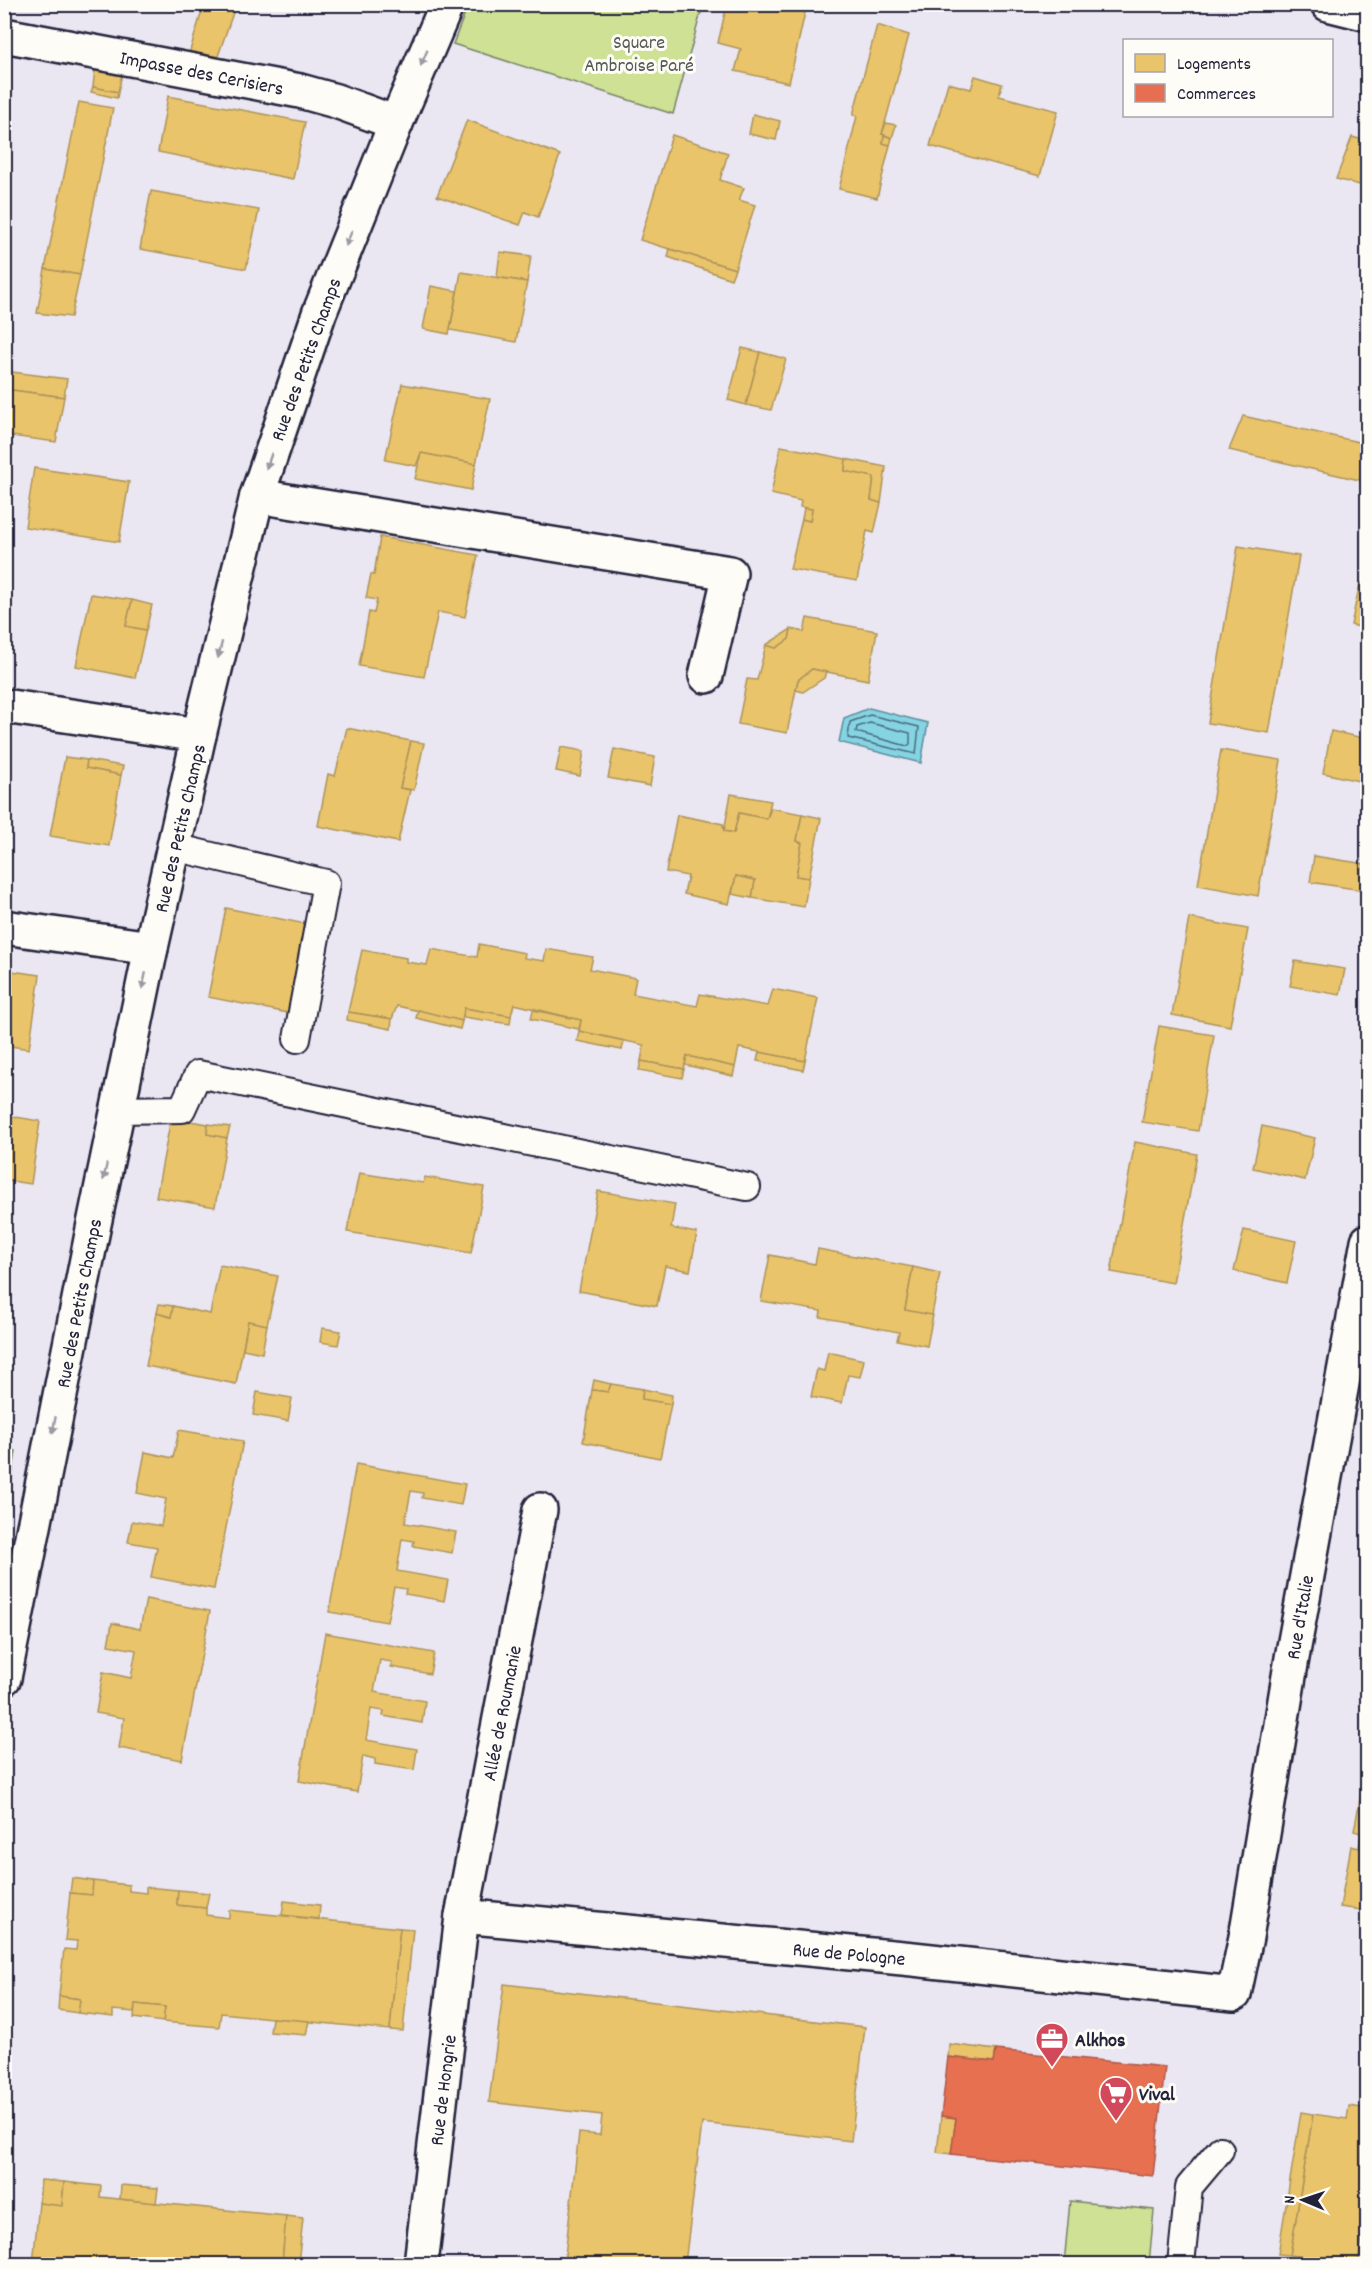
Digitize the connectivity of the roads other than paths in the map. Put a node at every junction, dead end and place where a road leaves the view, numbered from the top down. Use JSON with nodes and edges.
{"nodes":[{"id":1,"x":447,"y":4,"type":"edge"},
{"id":2,"x":1328,"y":4,"type":"edge"},
{"id":3,"x":1368,"y":14,"type":"edge"},
{"id":4,"x":4,"y":35,"type":"edge"},
{"id":5,"x":396,"y":123,"type":"junction"},
{"id":6,"x":257,"y":496,"type":"junction"},
{"id":7,"x":706,"y":676,"type":"dead end"},
{"id":8,"x":4,"y":706,"type":"edge"},
{"id":9,"x":200,"y":735,"type":"junction"},
{"id":10,"x":174,"y":847,"type":"junction"},
{"id":11,"x":4,"y":927,"type":"edge"},
{"id":12,"x":151,"y":948,"type":"junction"},
{"id":13,"x":297,"y":1039,"type":"dead end"},
{"id":14,"x":118,"y":1110,"type":"junction"},
{"id":15,"x":747,"y":1187,"type":"dead end"},
{"id":16,"x":1368,"y":1241,"type":"edge"},
{"id":17,"x":540,"y":1510,"type":"dead end"},
{"id":18,"x":4,"y":1678,"type":"edge"},
{"id":19,"x":462,"y":1916,"type":"junction"},
{"id":20,"x":1234,"y":1994,"type":"joint"},
{"id":21,"x":1220,"y":2150,"type":"dead end"},
{"id":22,"x":421,"y":2265,"type":"edge"},
{"id":23,"x":1181,"y":2265,"type":"edge"}],
"edges":[{"from":1,"to":5,"type":"street","name":"Rue des Petits Champs","one_way":true},
{"from":2,"to":3,"type":"street"},
{"from":4,"to":5,"type":"street","name":"Impasse des Cerisiers"},
{"from":5,"to":6,"type":"street","name":"Rue des Petits Champs","one_way":true},
{"from":6,"to":7,"type":"street"},
{"from":6,"to":9,"type":"street","name":"Rue des Petits Champs","one_way":true},
{"from":8,"to":9,"type":"street"},
{"from":9,"to":10,"type":"street","name":"Rue des Petits Champs"},
{"from":10,"to":12,"type":"street","name":"Rue des Petits Champs"},
{"from":10,"to":13,"type":"lane"},
{"from":11,"to":12,"type":"street"},
{"from":12,"to":14,"type":"street","name":"Rue des Petits Champs","one_way":true},
{"from":14,"to":15,"type":"lane"},
{"from":14,"to":18,"type":"street","name":"Rue des Petits Champs","one_way":true},
{"from":16,"to":20,"type":"street","name":"Rue d'Italie"},
{"from":17,"to":19,"type":"street","name":"Allée de Roumanie"},
{"from":19,"to":20,"type":"street","name":"Rue de Pologne"},
{"from":19,"to":22,"type":"street","name":"Rue de Hongrie"},
{"from":21,"to":23,"type":"lane"}]}
